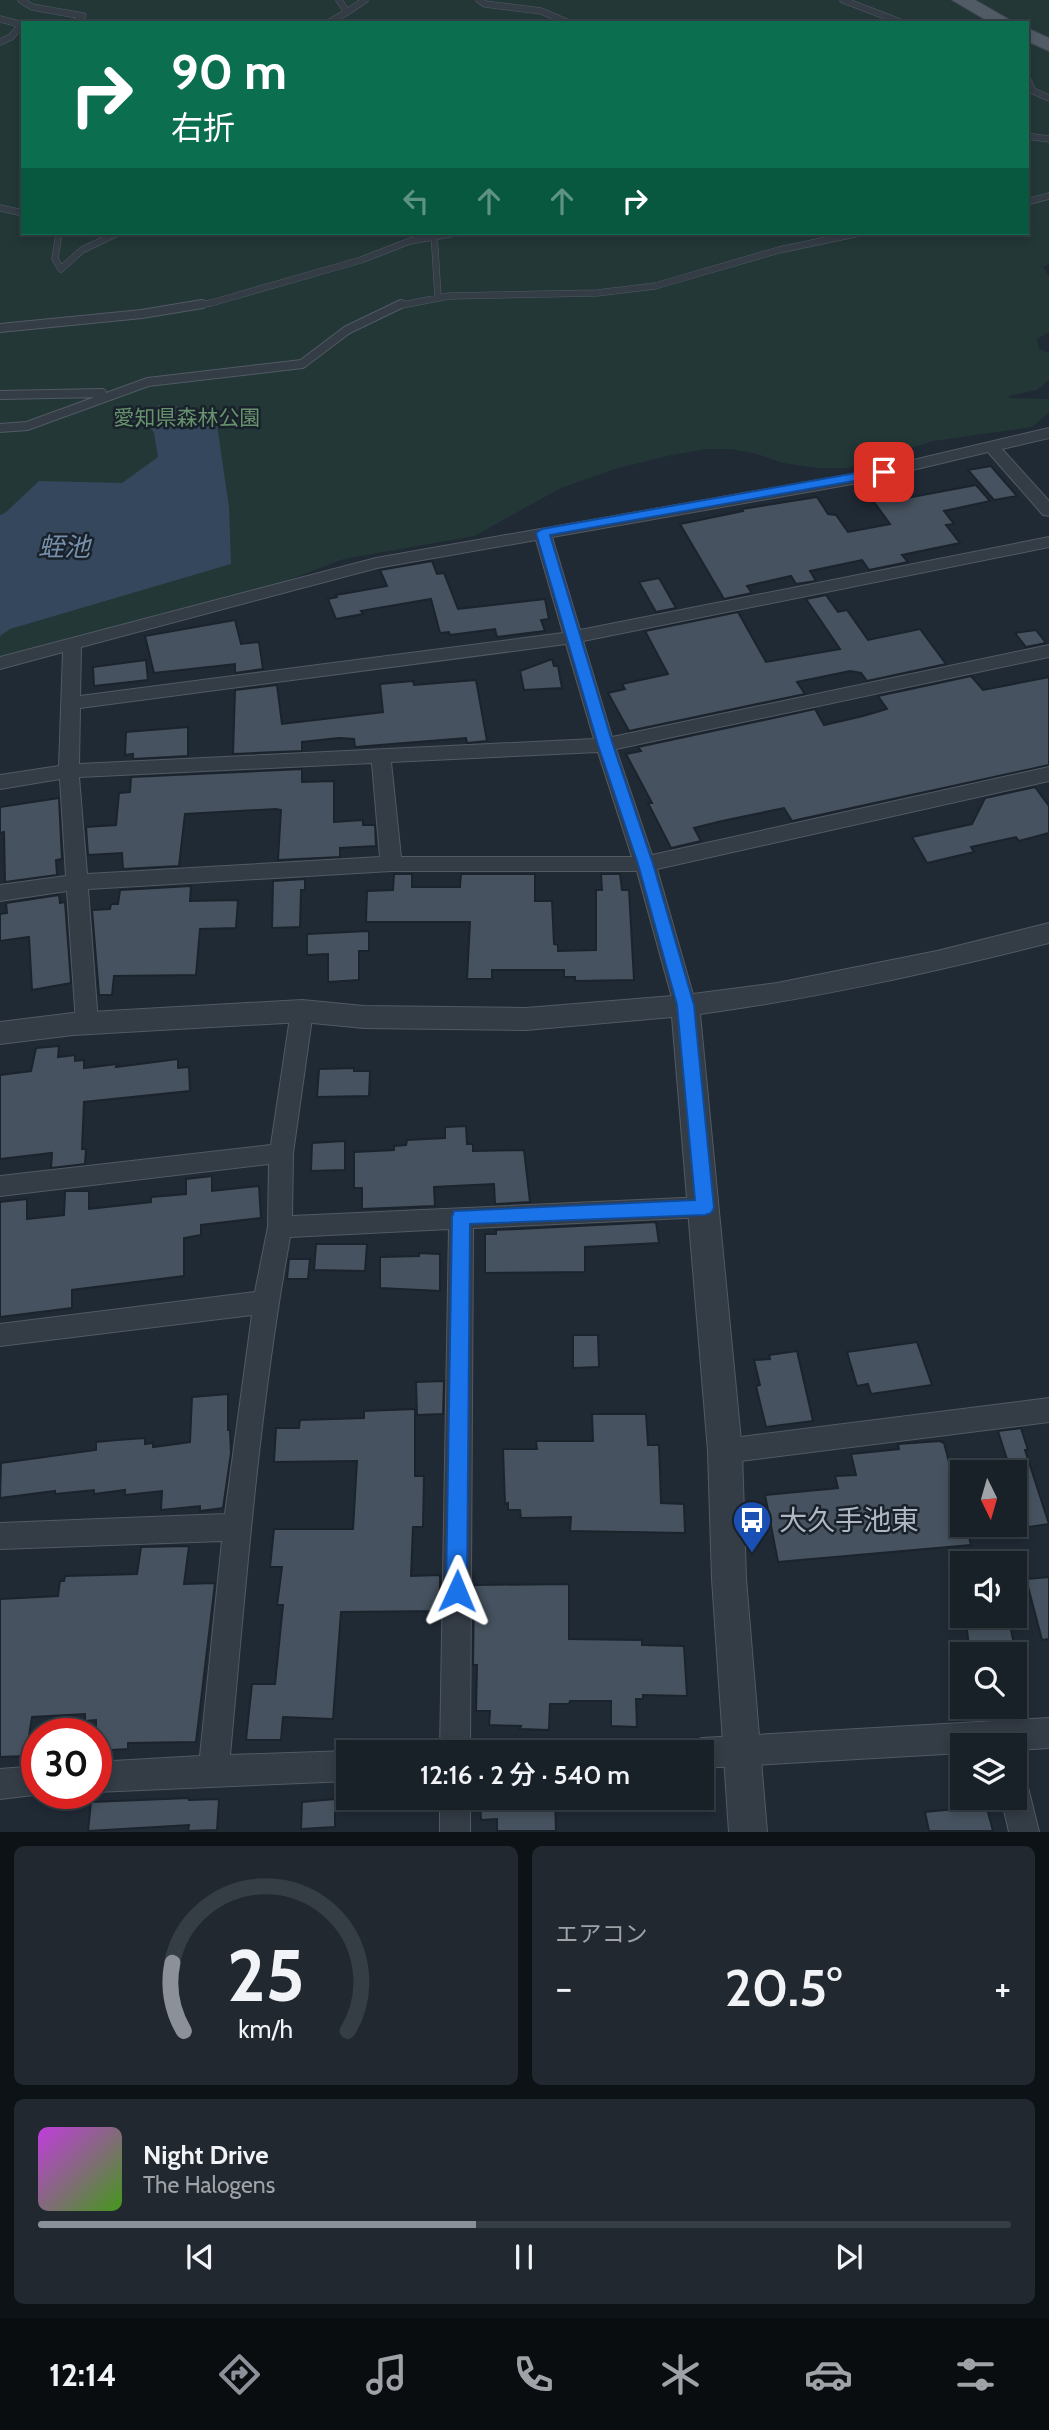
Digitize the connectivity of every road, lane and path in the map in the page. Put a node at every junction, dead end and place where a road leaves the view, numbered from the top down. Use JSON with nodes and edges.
{"nodes":[{"id":1,"x":21,"y":0,"type":"edge"},
{"id":2,"x":339,"y":0,"type":"edge"},
{"id":3,"x":365,"y":0,"type":"edge"},
{"id":4,"x":479,"y":0,"type":"edge"},
{"id":5,"x":843,"y":0,"type":"edge"},
{"id":6,"x":961,"y":0,"type":"edge"},
{"id":7,"x":347,"y":12,"type":"junction"},
{"id":8,"x":0,"y":19,"type":"edge"},
{"id":9,"x":77,"y":21,"type":"edge"},
{"id":10,"x":331,"y":21,"type":"edge"},
{"id":11,"x":567,"y":21,"type":"edge"},
{"id":12,"x":898,"y":21,"type":"edge"},
{"id":13,"x":1002,"y":21,"type":"edge"},
{"id":14,"x":21,"y":25,"type":"edge"},
{"id":15,"x":21,"y":26,"type":"edge"},
{"id":16,"x":1029,"y":35,"type":"edge"},
{"id":17,"x":0,"y":42,"type":"edge"},
{"id":18,"x":1049,"y":45,"type":"edge"},
{"id":19,"x":1029,"y":82,"type":"edge"},
{"id":20,"x":1049,"y":98,"type":"edge"},
{"id":21,"x":1029,"y":136,"type":"edge"},
{"id":22,"x":1049,"y":139,"type":"edge"},
{"id":23,"x":1049,"y":196,"type":"edge"},
{"id":24,"x":1029,"y":201,"type":"edge"},
{"id":25,"x":0,"y":208,"type":"edge"},
{"id":26,"x":21,"y":213,"type":"edge"},
{"id":27,"x":59,"y":235,"type":"edge"},
{"id":28,"x":110,"y":235,"type":"edge"},
{"id":29,"x":434,"y":235,"type":"edge"},
{"id":30,"x":850,"y":235,"type":"edge"},
{"id":31,"x":438,"y":297,"type":"junction"},
{"id":32,"x":0,"y":327,"type":"edge"},
{"id":33,"x":116,"y":393,"type":"junction"},
{"id":34,"x":0,"y":395,"type":"edge"},
{"id":35,"x":0,"y":428,"type":"edge"},
{"id":36,"x":1049,"y":433,"type":"edge"},
{"id":37,"x":993,"y":448,"type":"junction"},
{"id":38,"x":1049,"y":511,"type":"edge"},
{"id":39,"x":542,"y":533,"type":"junction"},
{"id":40,"x":1049,"y":542,"type":"edge"},
{"id":41,"x":572,"y":637,"type":"junction"},
{"id":42,"x":72,"y":646,"type":"junction"},
{"id":43,"x":1049,"y":650,"type":"edge"},
{"id":44,"x":0,"y":663,"type":"edge"},
{"id":45,"x":70,"y":703,"type":"junction"},
{"id":46,"x":605,"y":745,"type":"junction"},
{"id":47,"x":381,"y":756,"type":"junction"},
{"id":48,"x":69,"y":771,"type":"junction"},
{"id":49,"x":1049,"y":774,"type":"edge"},
{"id":50,"x":0,"y":782,"type":"edge"},
{"id":51,"x":391,"y":864,"type":"junction"},
{"id":52,"x":645,"y":864,"type":"junction"},
{"id":53,"x":76,"y":882,"type":"junction"},
{"id":54,"x":0,"y":893,"type":"edge"},
{"id":55,"x":1049,"y":933,"type":"edge"},
{"id":56,"x":685,"y":1005,"type":"junction"},
{"id":57,"x":302,"y":1012,"type":"junction"},
{"id":58,"x":87,"y":1023,"type":"junction"},
{"id":59,"x":0,"y":1033,"type":"edge"},
{"id":60,"x":281,"y":1153,"type":"junction"},
{"id":61,"x":0,"y":1186,"type":"edge"},
{"id":62,"x":705,"y":1208,"type":"junction"},
{"id":63,"x":461,"y":1217,"type":"junction"},
{"id":64,"x":280,"y":1227,"type":"junction"},
{"id":65,"x":266,"y":1302,"type":"junction"},
{"id":66,"x":0,"y":1335,"type":"edge"},
{"id":67,"x":1049,"y":1410,"type":"edge"},
{"id":68,"x":725,"y":1451,"type":"junction"},
{"id":69,"x":237,"y":1527,"type":"junction"},
{"id":70,"x":0,"y":1536,"type":"edge"},
{"id":71,"x":1049,"y":1733,"type":"edge"},
{"id":72,"x":1027,"y":1736,"type":"edge"},
{"id":73,"x":455,"y":1740,"type":"edge"},
{"id":74,"x":950,"y":1742,"type":"edge"},
{"id":75,"x":740,"y":1751,"type":"junction"},
{"id":76,"x":714,"y":1752,"type":"edge"},
{"id":77,"x":336,"y":1766,"type":"edge"},
{"id":78,"x":214,"y":1770,"type":"junction"},
{"id":79,"x":112,"y":1776,"type":"edge"},
{"id":80,"x":21,"y":1782,"type":"edge"},
{"id":81,"x":0,"y":1784,"type":"edge"},
{"id":82,"x":455,"y":1810,"type":"edge"},
{"id":83,"x":1019,"y":1810,"type":"edge"},
{"id":84,"x":455,"y":1832,"type":"edge"},
{"id":85,"x":748,"y":1832,"type":"edge"},
{"id":86,"x":1024,"y":1832,"type":"edge"}],
"edges":[{"from":1,"to":9,"type":"lane"},
{"from":2,"to":7,"type":"lane"},
{"from":3,"to":7,"type":"lane"},
{"from":4,"to":11,"type":"lane"},
{"from":5,"to":12,"type":"lane"},
{"from":6,"to":13,"type":"main road"},
{"from":7,"to":10,"type":"lane"},
{"from":8,"to":14,"type":"lane"},
{"from":15,"to":17,"type":"lane"},
{"from":16,"to":18,"type":"main road"},
{"from":19,"to":20,"type":"lane"},
{"from":21,"to":22,"type":"lane"},
{"from":23,"to":24,"type":"lane"},
{"from":25,"to":26,"type":"lane"},
{"from":27,"to":28,"type":"lane"},
{"from":29,"to":31,"type":"lane"},
{"from":29,"to":32,"type":"lane"},
{"from":30,"to":31,"type":"lane"},
{"from":31,"to":33,"type":"lane"},
{"from":33,"to":34,"type":"lane"},
{"from":33,"to":35,"type":"lane"},
{"from":36,"to":37,"type":"street"},
{"from":37,"to":38,"type":"street"},
{"from":37,"to":39,"type":"street"},
{"from":39,"to":41,"type":"street"},
{"from":39,"to":42,"type":"street"},
{"from":40,"to":41,"type":"street"},
{"from":41,"to":45,"type":"street"},
{"from":41,"to":46,"type":"street"},
{"from":42,"to":44,"type":"street"},
{"from":42,"to":45,"type":"street"},
{"from":43,"to":46,"type":"street"},
{"from":45,"to":48,"type":"street"},
{"from":46,"to":47,"type":"street"},
{"from":46,"to":52,"type":"street"},
{"from":47,"to":48,"type":"street"},
{"from":47,"to":51,"type":"street"},
{"from":48,"to":50,"type":"street"},
{"from":48,"to":53,"type":"street"},
{"from":49,"to":52,"type":"street"},
{"from":51,"to":52,"type":"street"},
{"from":51,"to":53,"type":"street"},
{"from":52,"to":56,"type":"street"},
{"from":53,"to":54,"type":"street"},
{"from":53,"to":58,"type":"street"},
{"from":55,"to":56,"type":"street"},
{"from":56,"to":57,"type":"street"},
{"from":56,"to":62,"type":"street"},
{"from":57,"to":58,"type":"street"},
{"from":57,"to":60,"type":"street"},
{"from":58,"to":59,"type":"street"},
{"from":60,"to":61,"type":"street"},
{"from":60,"to":64,"type":"street"},
{"from":62,"to":63,"type":"street"},
{"from":62,"to":68,"type":"street"},
{"from":63,"to":64,"type":"street"},
{"from":63,"to":73,"type":"street"},
{"from":64,"to":65,"type":"street"},
{"from":65,"to":66,"type":"street"},
{"from":65,"to":69,"type":"street"},
{"from":67,"to":68,"type":"street"},
{"from":68,"to":75,"type":"street"},
{"from":69,"to":70,"type":"street"},
{"from":69,"to":78,"type":"street"},
{"from":71,"to":72,"type":"street"},
{"from":74,"to":75,"type":"street"},
{"from":75,"to":76,"type":"street"},
{"from":75,"to":85,"type":"street"},
{"from":77,"to":78,"type":"street"},
{"from":78,"to":79,"type":"street"},
{"from":80,"to":81,"type":"street"},
{"from":82,"to":84,"type":"street"},
{"from":83,"to":86,"type":"street"}]}
